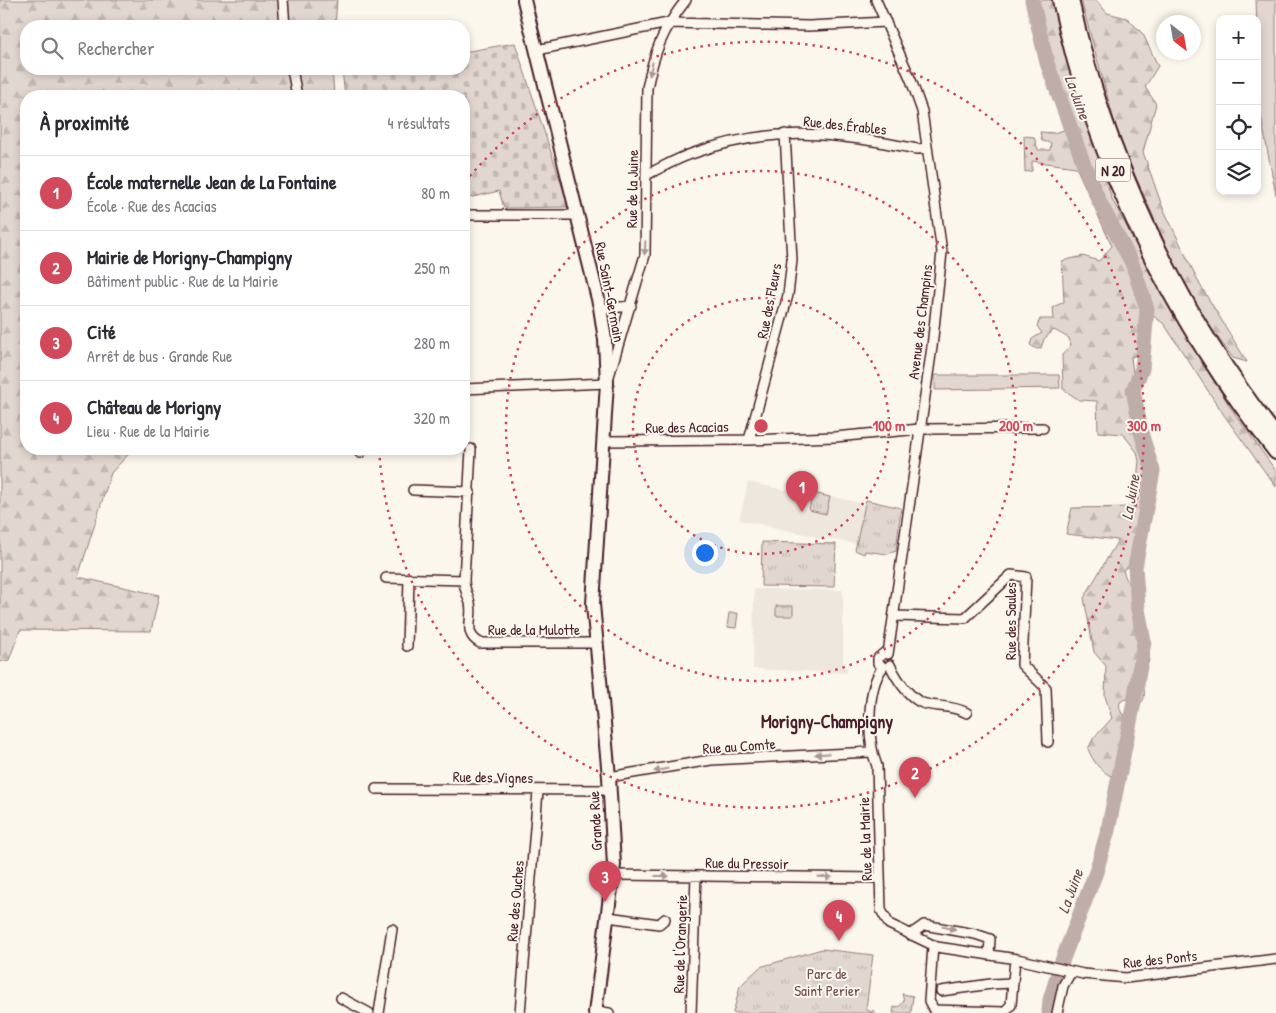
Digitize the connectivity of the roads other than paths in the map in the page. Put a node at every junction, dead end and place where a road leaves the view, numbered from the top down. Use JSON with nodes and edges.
{"nodes":[{"id":1,"x":283,"y":0,"type":"edge"},
{"id":2,"x":524,"y":0,"type":"edge"},
{"id":3,"x":686,"y":0,"type":"edge"},
{"id":4,"x":876,"y":0,"type":"edge"},
{"id":5,"x":1060,"y":0,"type":"edge"},
{"id":6,"x":1071,"y":0,"type":"edge"},
{"id":7,"x":285,"y":20,"type":"edge"},
{"id":8,"x":886,"y":22,"type":"junction"},
{"id":9,"x":668,"y":23,"type":"junction"},
{"id":10,"x":537,"y":50,"type":"junction"},
{"id":11,"x":293,"y":75,"type":"edge"},
{"id":12,"x":296,"y":90,"type":"edge"},
{"id":13,"x":786,"y":134,"type":"junction"},
{"id":14,"x":927,"y":148,"type":"junction"},
{"id":15,"x":646,"y":175,"type":"junction"},
{"id":16,"x":470,"y":215,"type":"edge"},
{"id":17,"x":578,"y":215,"type":"junction"},
{"id":18,"x":631,"y":306,"type":"junction"},
{"id":19,"x":600,"y":309,"type":"junction"},
{"id":20,"x":607,"y":383,"type":"junction"},
{"id":21,"x":470,"y":389,"type":"edge"},
{"id":22,"x":1043,"y":428,"type":"dead end"},
{"id":23,"x":920,"y":429,"type":"junction"},
{"id":24,"x":1276,"y":436,"type":"edge"},
{"id":25,"x":749,"y":440,"type":"junction"},
{"id":26,"x":604,"y":441,"type":"junction"},
{"id":27,"x":471,"y":449,"type":"dead end"},
{"id":28,"x":1276,"y":452,"type":"edge"},
{"id":29,"x":413,"y":490,"type":"dead end"},
{"id":30,"x":470,"y":492,"type":"junction"},
{"id":31,"x":386,"y":578,"type":"dead end"},
{"id":32,"x":409,"y":579,"type":"junction"},
{"id":33,"x":464,"y":580,"type":"junction"},
{"id":34,"x":895,"y":616,"type":"junction"},
{"id":35,"x":596,"y":644,"type":"junction"},
{"id":36,"x":407,"y":646,"type":"dead end"},
{"id":37,"x":887,"y":666,"type":"junction"},
{"id":38,"x":601,"y":687,"type":"joint"},
{"id":39,"x":967,"y":713,"type":"dead end"},
{"id":40,"x":1048,"y":742,"type":"dead end"},
{"id":41,"x":871,"y":752,"type":"junction"},
{"id":42,"x":610,"y":777,"type":"junction"},
{"id":43,"x":376,"y":789,"type":"dead end"},
{"id":44,"x":610,"y":790,"type":"junction"},
{"id":45,"x":538,"y":791,"type":"junction"},
{"id":46,"x":614,"y":875,"type":"junction"},
{"id":47,"x":696,"y":876,"type":"junction"},
{"id":48,"x":880,"y":878,"type":"junction"},
{"id":49,"x":608,"y":917,"type":"junction"},
{"id":50,"x":665,"y":919,"type":"dead end"},
{"id":51,"x":888,"y":924,"type":"joint"},
{"id":52,"x":392,"y":929,"type":"dead end"},
{"id":53,"x":910,"y":935,"type":"junction"},
{"id":54,"x":933,"y":946,"type":"junction"},
{"id":55,"x":989,"y":955,"type":"junction"},
{"id":56,"x":1014,"y":959,"type":"junction"},
{"id":57,"x":1276,"y":959,"type":"edge"},
{"id":58,"x":1069,"y":972,"type":"junction"},
{"id":59,"x":1013,"y":983,"type":"junction"},
{"id":60,"x":941,"y":991,"type":"dead end"},
{"id":61,"x":341,"y":998,"type":"dead end"},
{"id":62,"x":595,"y":1012,"type":"edge"},
{"id":63,"x":369,"y":1013,"type":"edge"},
{"id":64,"x":379,"y":1013,"type":"edge"},
{"id":65,"x":520,"y":1013,"type":"edge"},
{"id":66,"x":609,"y":1013,"type":"edge"},
{"id":67,"x":691,"y":1013,"type":"edge"},
{"id":68,"x":1057,"y":1013,"type":"edge"}],
"edges":[{"from":1,"to":7,"type":"street"},
{"from":2,"to":10,"type":"main road","name":"Rue Saint-Germain"},
{"from":3,"to":9,"type":"street","name":"Rue de la Juine"},
{"from":4,"to":8,"type":"street","name":"Avenue des Champins"},
{"from":5,"to":28,"type":"main road","number":"N 20"},
{"from":6,"to":24,"type":"main road","number":"N 20"},
{"from":8,"to":9,"type":"street"},
{"from":8,"to":14,"type":"street","name":"Avenue des Champins"},
{"from":9,"to":10,"type":"street"},
{"from":9,"to":15,"type":"street","name":"Rue de la Juine","one_way":true},
{"from":10,"to":17,"type":"main road","name":"Rue Saint-Germain"},
{"from":11,"to":12,"type":"street"},
{"from":13,"to":14,"type":"street","name":"Rue des Érables"},
{"from":13,"to":15,"type":"street","name":"Rue des Érables"},
{"from":13,"to":25,"type":"street","name":"Rue des Fleurs"},
{"from":14,"to":23,"type":"street","name":"Avenue des Champins"},
{"from":15,"to":18,"type":"street","name":"Rue de la Juine","one_way":true},
{"from":16,"to":17,"type":"street"},
{"from":17,"to":19,"type":"main road","name":"Rue Saint-Germain"},
{"from":18,"to":19,"type":"street"},
{"from":18,"to":20,"type":"street","name":"Rue de la Juine"},
{"from":19,"to":20,"type":"main road","name":"Rue Saint-Germain"},
{"from":20,"to":21,"type":"street"},
{"from":20,"to":26,"type":"main road","name":"Rue Saint-Germain"},
{"from":22,"to":23,"type":"street","name":"Rue des Acacias"},
{"from":23,"to":25,"type":"street","name":"Rue des Acacias"},
{"from":23,"to":34,"type":"street","name":"Avenue des Champins"},
{"from":25,"to":26,"type":"street","name":"Rue des Acacias"},
{"from":26,"to":35,"type":"main road","name":"Rue Saint-Germain"},
{"from":27,"to":30,"type":"street","name":"Rue de la Mulotte"},
{"from":29,"to":30,"type":"street"},
{"from":30,"to":33,"type":"street","name":"Rue de la Mulotte"},
{"from":31,"to":32,"type":"street"},
{"from":32,"to":33,"type":"street"},
{"from":32,"to":36,"type":"street"},
{"from":33,"to":35,"type":"street","name":"Rue de la Mulotte"},
{"from":34,"to":37,"type":"street","name":"Avenue des Champins"},
{"from":34,"to":40,"type":"street","name":"Rue des Saules"},
{"from":35,"to":38,"type":"main road","name":"Rue Saint-Germain"},
{"from":37,"to":39,"type":"street"},
{"from":37,"to":41,"type":"street"},
{"from":38,"to":42,"type":"main road","name":"Grande Rue"},
{"from":41,"to":42,"type":"street","name":"Rue au Comte","one_way":true},
{"from":41,"to":48,"type":"street","name":"Rue de la Mairie"},
{"from":42,"to":44,"type":"main road","name":"Grande Rue"},
{"from":43,"to":45,"type":"street","name":"Rue des Vignes"},
{"from":44,"to":45,"type":"street","name":"Rue des Vignes"},
{"from":44,"to":46,"type":"main road","name":"Grande Rue"},
{"from":45,"to":65,"type":"street","name":"Rue des Ouches"},
{"from":46,"to":47,"type":"street","name":"Rue du Pressoir","one_way":true},
{"from":46,"to":49,"type":"main road","name":"Grande Rue"},
{"from":47,"to":48,"type":"street","name":"Rue du Pressoir","one_way":true},
{"from":47,"to":67,"type":"street","name":"Rue de l'Orangerie"},
{"from":48,"to":51,"type":"street","name":"Rue de la Mairie"},
{"from":49,"to":50,"type":"street"},
{"from":49,"to":62,"type":"main road","name":"Grande Rue"},
{"from":51,"to":53,"type":"street","name":"Rue des Ponts"},
{"from":52,"to":64,"type":"street"},
{"from":53,"to":54,"type":"street","name":"Rue des Ponts"},
{"from":53,"to":55,"type":"street","one_way":true},
{"from":54,"to":55,"type":"street","name":"Rue des Ponts"},
{"from":54,"to":59,"type":"street"},
{"from":55,"to":56,"type":"street","name":"Rue des Ponts"},
{"from":56,"to":58,"type":"street","name":"Rue des Ponts"},
{"from":56,"to":59,"type":"street"},
{"from":57,"to":58,"type":"street","name":"Rue des Ponts"},
{"from":58,"to":68,"type":"street"},
{"from":59,"to":60,"type":"street"},
{"from":61,"to":63,"type":"street"},
{"from":62,"to":66,"type":"street"}]}
